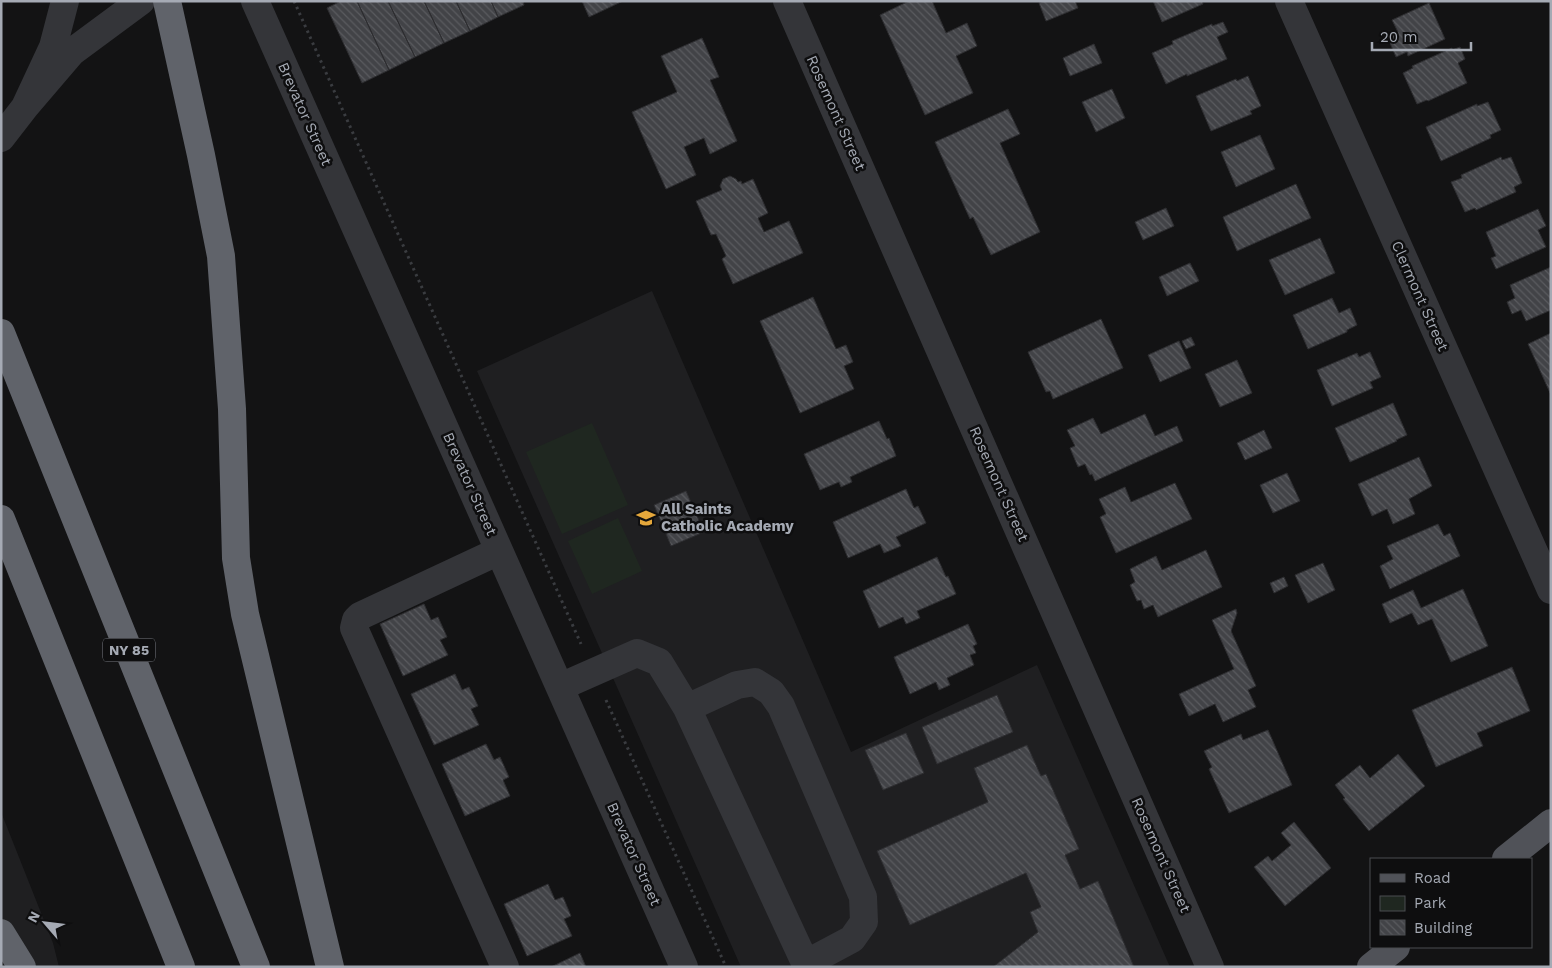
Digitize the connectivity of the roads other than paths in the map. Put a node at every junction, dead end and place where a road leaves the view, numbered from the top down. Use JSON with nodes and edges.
{"nodes":[{"id":1,"x":65,"y":1,"type":"edge"},
{"id":2,"x":141,"y":1,"type":"edge"},
{"id":3,"x":166,"y":1,"type":"edge"},
{"id":4,"x":255,"y":1,"type":"edge"},
{"id":5,"x":787,"y":1,"type":"edge"},
{"id":6,"x":1289,"y":1,"type":"edge"},
{"id":7,"x":25,"y":107,"type":"junction"},
{"id":8,"x":1,"y":138,"type":"edge"},
{"id":9,"x":1,"y":333,"type":"edge"},
{"id":10,"x":1,"y":519,"type":"edge"},
{"id":11,"x":499,"y":551,"type":"junction"},
{"id":12,"x":1,"y":570,"type":"edge"},
{"id":13,"x":1551,"y":590,"type":"edge"},
{"id":14,"x":560,"y":687,"type":"junction"},
{"id":15,"x":687,"y":708,"type":"junction"},
{"id":16,"x":1551,"y":824,"type":"edge"},
{"id":17,"x":1507,"y":858,"type":"edge"},
{"id":18,"x":150,"y":889,"type":"junction"},
{"id":19,"x":1,"y":933,"type":"edge"},
{"id":20,"x":806,"y":965,"type":"edge"},
{"id":21,"x":22,"y":967,"type":"edge"},
{"id":22,"x":181,"y":967,"type":"edge"},
{"id":23,"x":256,"y":967,"type":"edge"},
{"id":24,"x":330,"y":967,"type":"edge"},
{"id":25,"x":505,"y":967,"type":"edge"},
{"id":26,"x":684,"y":967,"type":"edge"},
{"id":27,"x":1210,"y":967,"type":"edge"}],
"edges":[{"from":1,"to":7,"type":"street"},
{"from":2,"to":7,"type":"street"},
{"from":3,"to":24,"type":"highway"},
{"from":4,"to":11,"type":"street","name":"Brevator Street"},
{"from":5,"to":27,"type":"street","name":"Rosemont Street"},
{"from":6,"to":13,"type":"street","name":"Clermont Street"},
{"from":7,"to":8,"type":"street"},
{"from":9,"to":23,"type":"highway","number":"NY 85"},
{"from":10,"to":18,"type":"highway"},
{"from":11,"to":14,"type":"street","name":"Brevator Street"},
{"from":11,"to":25,"type":"street"},
{"from":12,"to":18,"type":"highway"},
{"from":14,"to":15,"type":"street"},
{"from":14,"to":26,"type":"street","name":"Brevator Street"},
{"from":15,"to":20,"type":"street"},
{"from":15,"to":20,"type":"street"},
{"from":16,"to":17,"type":"main road"},
{"from":18,"to":22,"type":"highway"},
{"from":19,"to":21,"type":"highway"}]}
